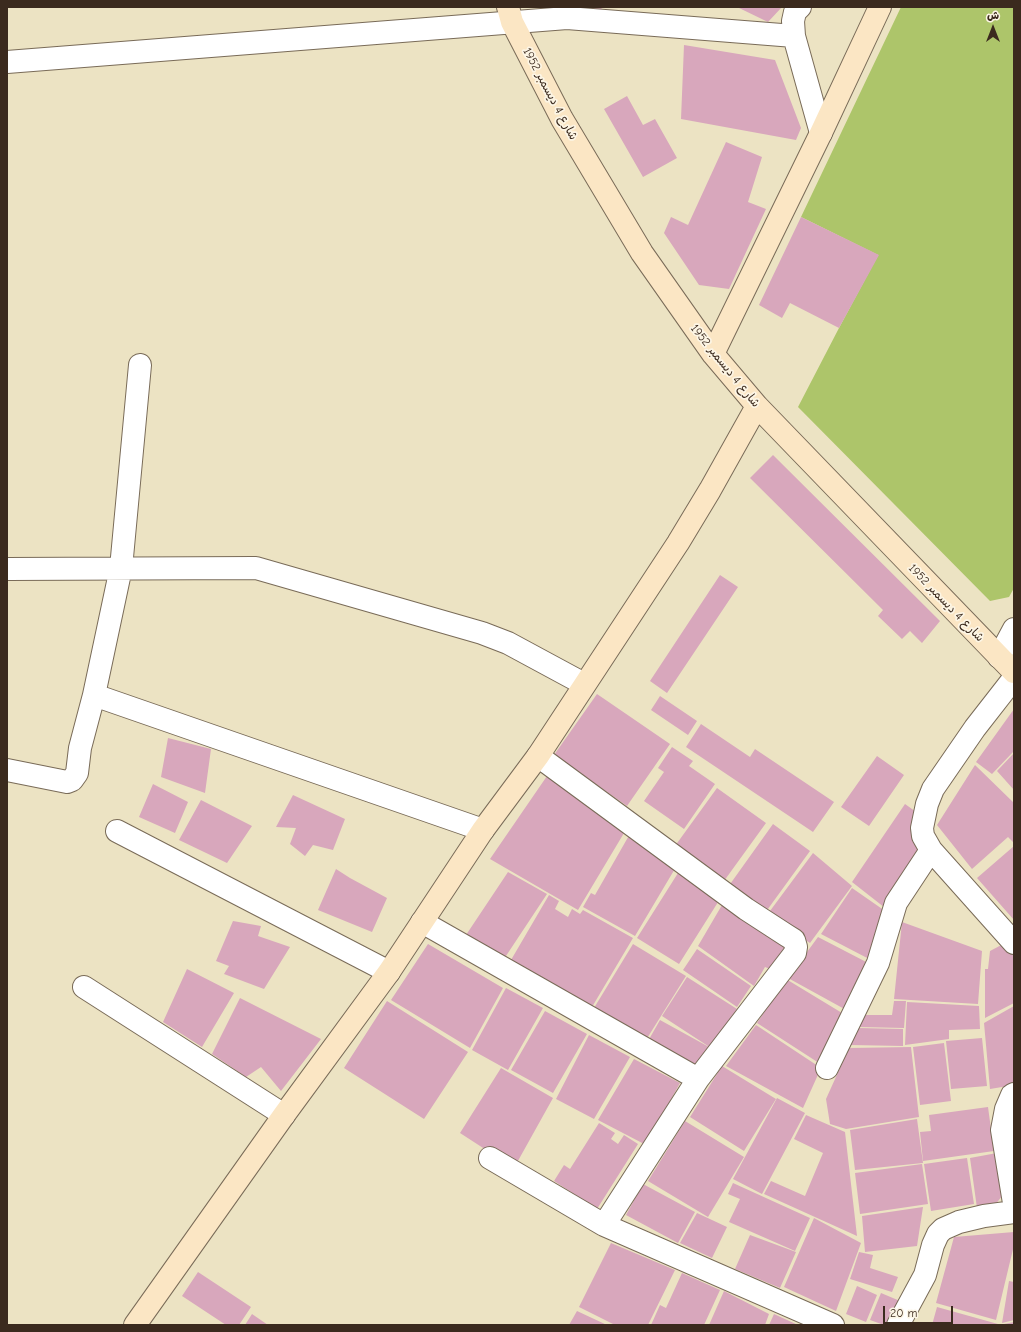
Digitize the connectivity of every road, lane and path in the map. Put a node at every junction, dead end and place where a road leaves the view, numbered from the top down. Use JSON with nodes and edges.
{"nodes":[{"id":1,"x":800,"y":7,"type":"edge"},
{"id":2,"x":880,"y":7,"type":"edge"},
{"id":3,"x":510,"y":14,"type":"edge"},
{"id":4,"x":794,"y":36,"type":"junction"},
{"id":5,"x":7,"y":62,"type":"edge"},
{"id":6,"x":821,"y":133,"type":"junction"},
{"id":7,"x":713,"y":354,"type":"junction"},
{"id":8,"x":140,"y":365,"type":"dead end"},
{"id":9,"x":757,"y":406,"type":"junction"},
{"id":10,"x":121,"y":568,"type":"junction"},
{"id":11,"x":7,"y":569,"type":"edge"},
{"id":12,"x":1014,"y":629,"type":"edge"},
{"id":13,"x":999,"y":657,"type":"junction"},
{"id":14,"x":1014,"y":672,"type":"edge"},
{"id":15,"x":1014,"y":678,"type":"edge"},
{"id":16,"x":584,"y":684,"type":"junction"},
{"id":17,"x":94,"y":695,"type":"junction"},
{"id":18,"x":538,"y":756,"type":"junction"},
{"id":19,"x":7,"y":770,"type":"edge"},
{"id":20,"x":484,"y":830,"type":"junction"},
{"id":21,"x":117,"y":831,"type":"dead end"},
{"id":22,"x":931,"y":850,"type":"junction"},
{"id":23,"x":422,"y":922,"type":"junction"},
{"id":24,"x":1014,"y":943,"type":"edge"},
{"id":25,"x":389,"y":972,"type":"junction"},
{"id":26,"x":84,"y":987,"type":"dead end"},
{"id":27,"x":827,"y":1068,"type":"dead end"},
{"id":28,"x":698,"y":1079,"type":"junction"},
{"id":29,"x":1014,"y":1094,"type":"edge"},
{"id":30,"x":284,"y":1115,"type":"junction"},
{"id":31,"x":490,"y":1158,"type":"dead end"},
{"id":32,"x":1014,"y":1202,"type":"edge"},
{"id":33,"x":1014,"y":1212,"type":"edge"},
{"id":34,"x":604,"y":1225,"type":"junction"},
{"id":35,"x":142,"y":1323,"type":"edge"},
{"id":36,"x":833,"y":1325,"type":"edge"},
{"id":37,"x":898,"y":1325,"type":"edge"}],
"edges":[{"from":1,"to":4,"type":"street"},
{"from":2,"to":6,"type":"street"},
{"from":3,"to":4,"type":"street"},
{"from":3,"to":5,"type":"street"},
{"from":3,"to":7,"type":"street","name":"شارع 4 ديسمبر 1952"},
{"from":4,"to":6,"type":"street"},
{"from":6,"to":7,"type":"street"},
{"from":7,"to":9,"type":"street","name":"شارع 4 ديسمبر 1952"},
{"from":8,"to":10,"type":"street"},
{"from":9,"to":13,"type":"street","name":"شارع 4 ديسمبر 1952"},
{"from":9,"to":16,"type":"street"},
{"from":10,"to":11,"type":"street"},
{"from":10,"to":16,"type":"street"},
{"from":10,"to":17,"type":"street"},
{"from":12,"to":13,"type":"street"},
{"from":13,"to":14,"type":"street","name":"شارع 4 ديسمبر 1952"},
{"from":15,"to":22,"type":"street"},
{"from":16,"to":18,"type":"street"},
{"from":17,"to":19,"type":"street"},
{"from":17,"to":20,"type":"street"},
{"from":18,"to":20,"type":"street"},
{"from":18,"to":28,"type":"street"},
{"from":20,"to":23,"type":"street"},
{"from":21,"to":25,"type":"street"},
{"from":22,"to":24,"type":"street"},
{"from":22,"to":27,"type":"street"},
{"from":23,"to":25,"type":"street"},
{"from":23,"to":28,"type":"street"},
{"from":25,"to":30,"type":"street"},
{"from":26,"to":30,"type":"street"},
{"from":28,"to":34,"type":"street"},
{"from":29,"to":32,"type":"street"},
{"from":30,"to":35,"type":"street"},
{"from":31,"to":34,"type":"street"},
{"from":33,"to":37,"type":"street"},
{"from":34,"to":36,"type":"street"}]}
